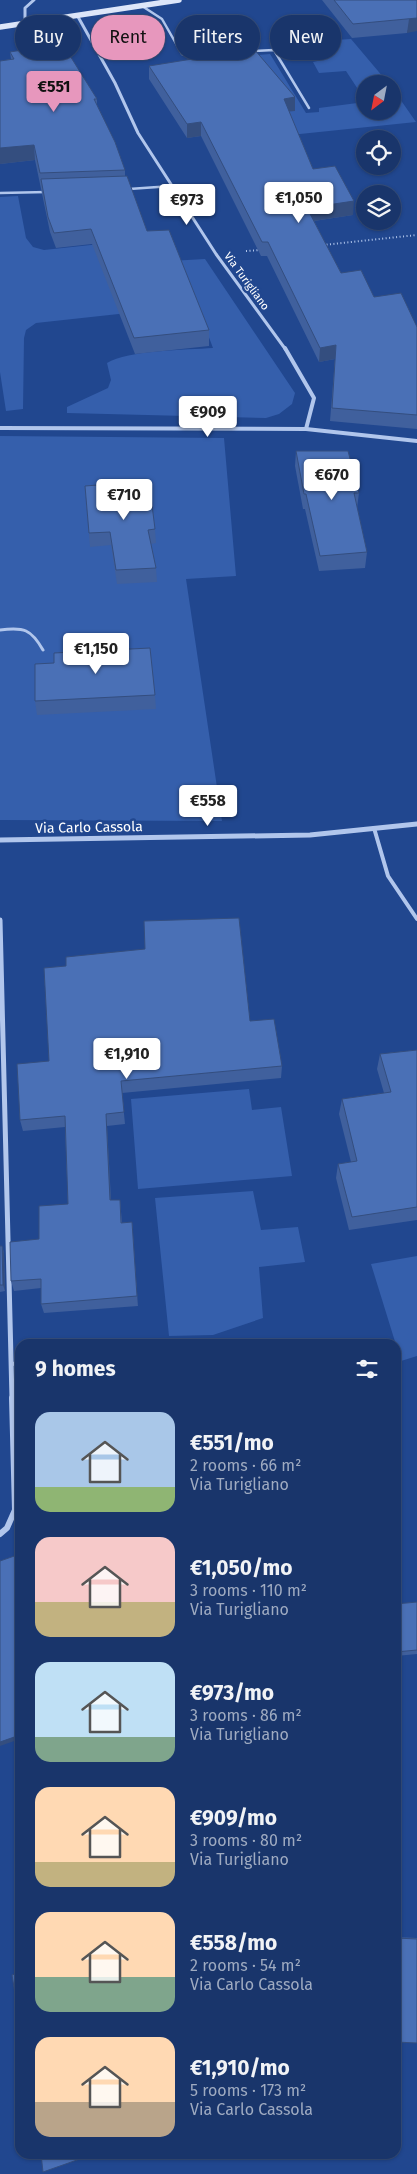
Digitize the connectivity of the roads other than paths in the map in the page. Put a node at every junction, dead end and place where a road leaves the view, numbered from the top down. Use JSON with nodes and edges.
{"nodes":[{"id":1,"x":34,"y":0,"type":"edge"},
{"id":2,"x":179,"y":0,"type":"edge"},
{"id":3,"x":142,"y":6,"type":"junction"},
{"id":4,"x":25,"y":15,"type":"edge"},
{"id":5,"x":78,"y":15,"type":"edge"},
{"id":6,"x":81,"y":21,"type":"edge"},
{"id":7,"x":15,"y":26,"type":"edge"},
{"id":8,"x":0,"y":28,"type":"edge"},
{"id":9,"x":175,"y":42,"type":"edge"},
{"id":10,"x":260,"y":50,"type":"edge"},
{"id":11,"x":308,"y":108,"type":"dead end"},
{"id":12,"x":172,"y":186,"type":"junction"},
{"id":13,"x":122,"y":189,"type":"edge"},
{"id":14,"x":48,"y":192,"type":"edge"},
{"id":15,"x":0,"y":193,"type":"edge"},
{"id":16,"x":0,"y":428,"type":"edge"},
{"id":17,"x":306,"y":429,"type":"junction"},
{"id":18,"x":417,"y":441,"type":"edge"},
{"id":19,"x":0,"y":630,"type":"edge"},
{"id":20,"x":43,"y":650,"type":"dead end"},
{"id":21,"x":417,"y":824,"type":"edge"},
{"id":22,"x":374,"y":828,"type":"junction"},
{"id":23,"x":0,"y":840,"type":"edge"},
{"id":24,"x":0,"y":920,"type":"edge"},
{"id":25,"x":417,"y":920,"type":"edge"},
{"id":26,"x":12,"y":1364,"type":"junction"},
{"id":27,"x":15,"y":1364,"type":"edge"},
{"id":28,"x":0,"y":1534,"type":"edge"}],
"edges":[{"from":1,"to":4,"type":"street"},
{"from":2,"to":3,"type":"main road"},
{"from":3,"to":5,"type":"main road"},
{"from":3,"to":9,"type":"lane"},
{"from":6,"to":12,"type":"street","name":"Via Turigliano"},
{"from":7,"to":8,"type":"main road"},
{"from":10,"to":11,"type":"lane"},
{"from":12,"to":13,"type":"lane"},
{"from":12,"to":17,"type":"street","name":"Via Turigliano"},
{"from":14,"to":15,"type":"lane"},
{"from":16,"to":17,"type":"street"},
{"from":17,"to":18,"type":"street"},
{"from":19,"to":20,"type":"lane"},
{"from":21,"to":22,"type":"street","name":"Via Carlo Cassola"},
{"from":22,"to":23,"type":"street","name":"Via Carlo Cassola"},
{"from":22,"to":25,"type":"lane"},
{"from":24,"to":26,"type":"street"},
{"from":26,"to":27,"type":"lane"},
{"from":26,"to":28,"type":"street"}]}
